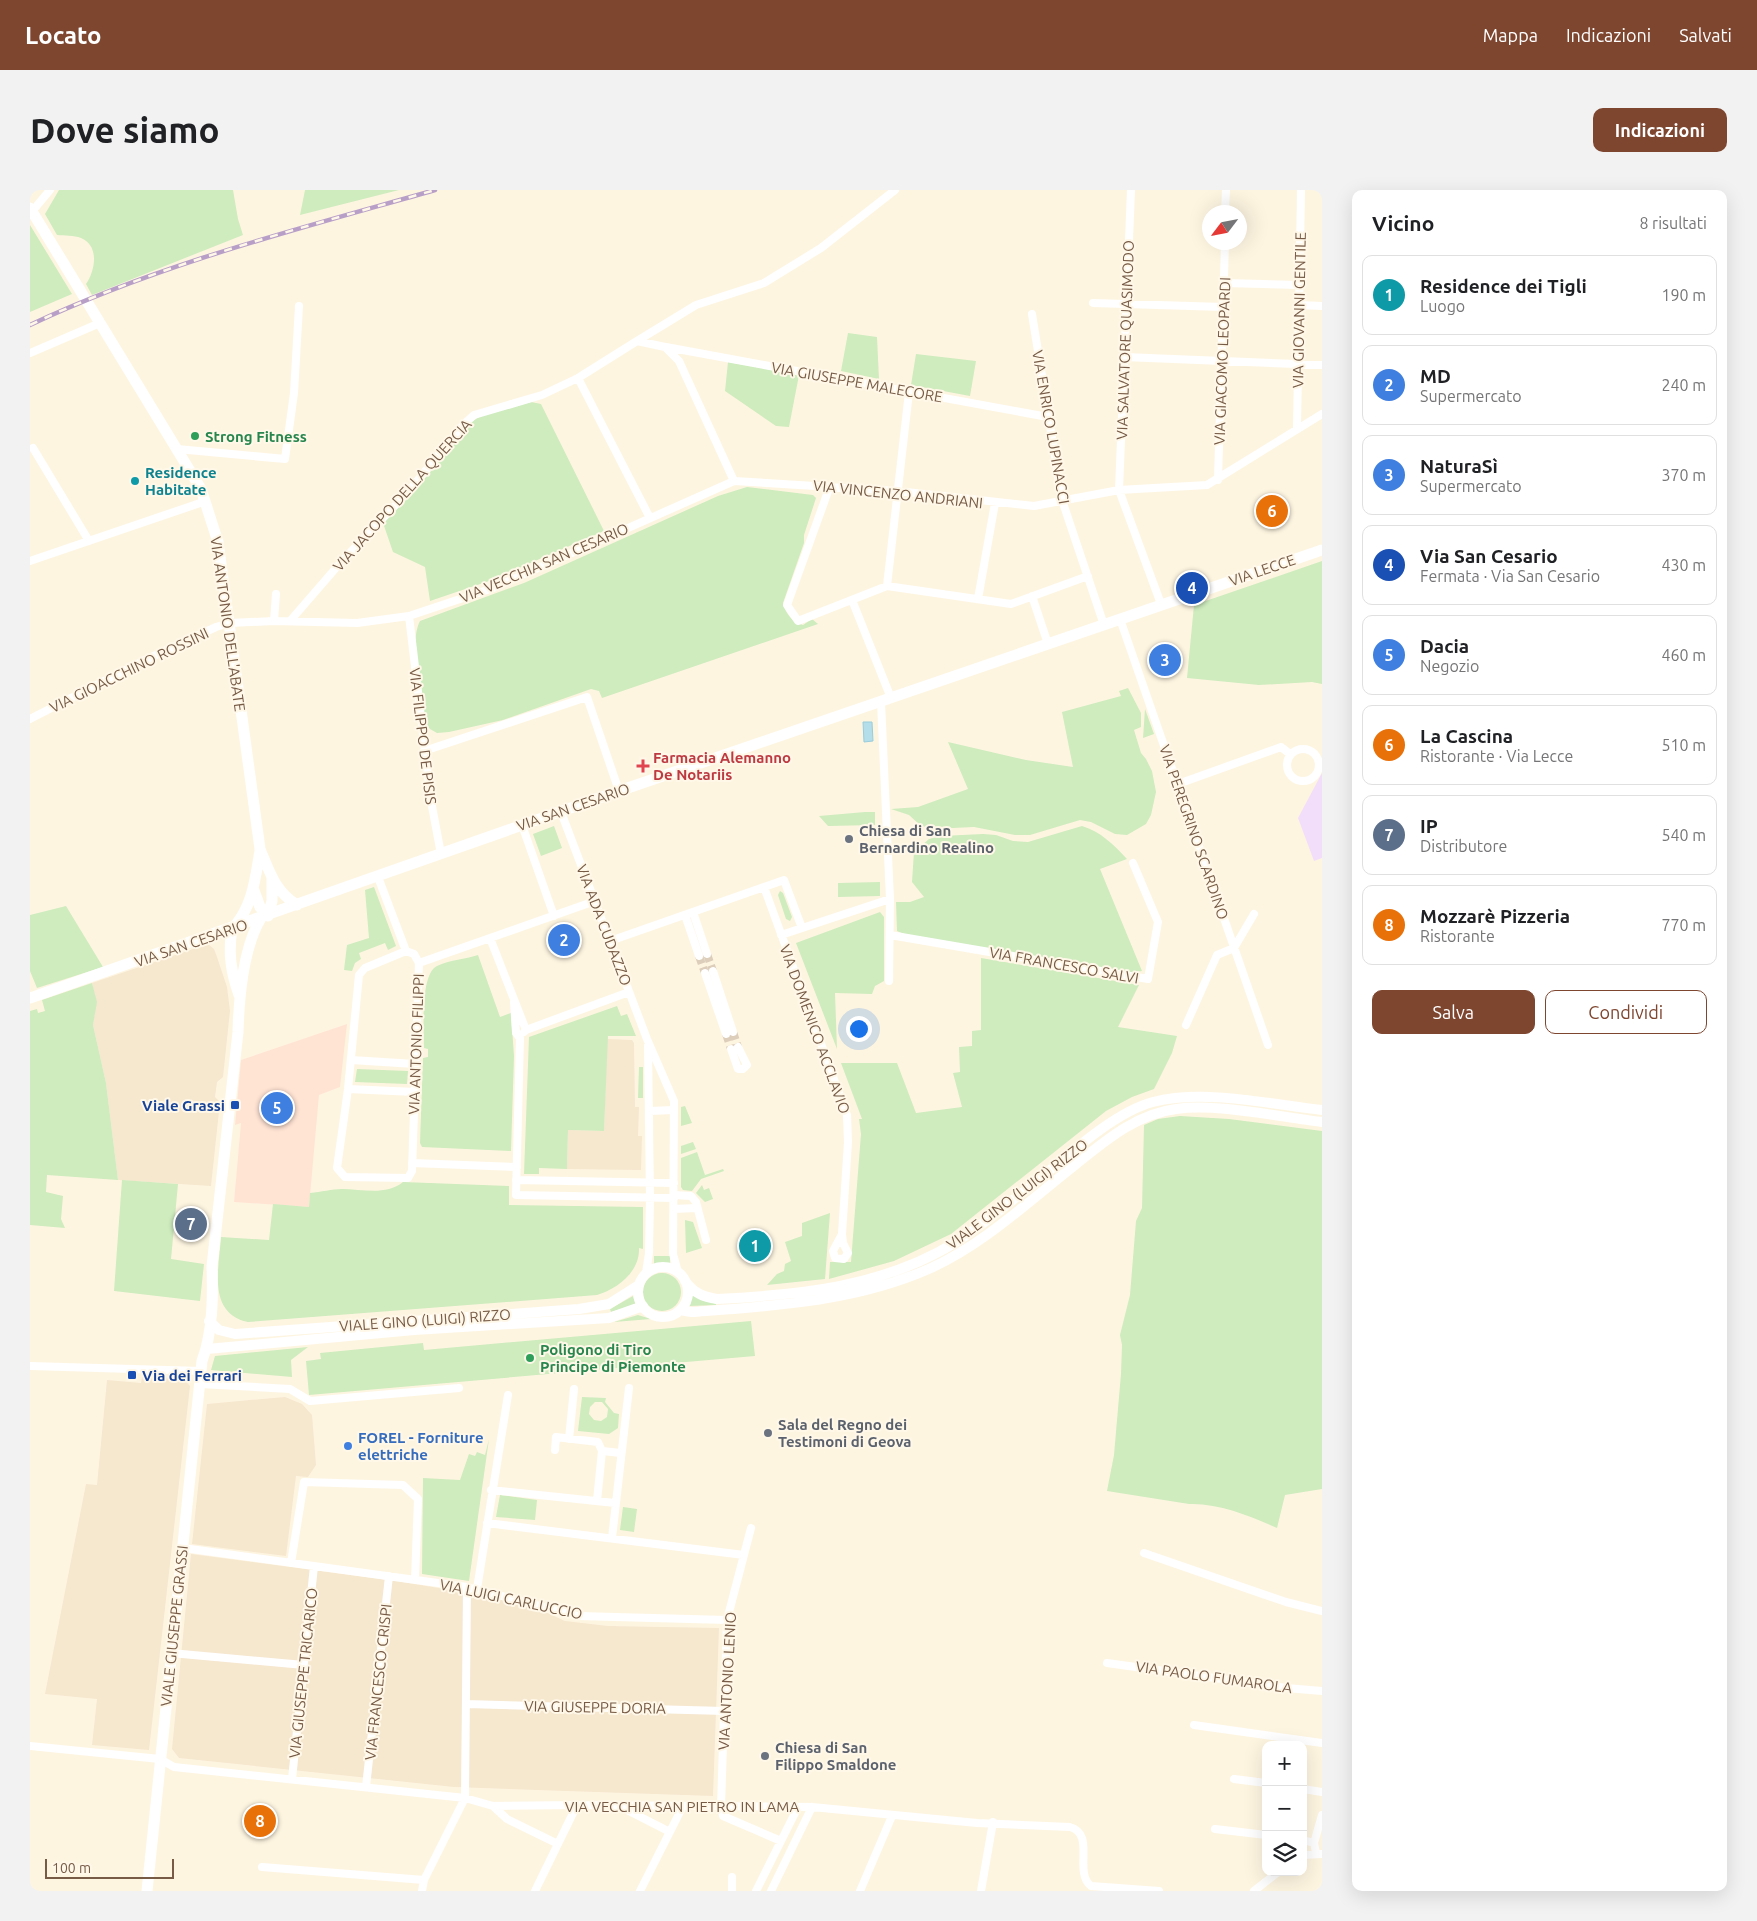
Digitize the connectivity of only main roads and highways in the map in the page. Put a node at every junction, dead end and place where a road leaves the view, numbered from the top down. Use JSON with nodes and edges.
{"nodes":[{"id":1,"x":31,"y":211,"type":"edge"},
{"id":2,"x":1322,"y":550,"type":"edge"},
{"id":3,"x":1202,"y":591,"type":"joint"},
{"id":4,"x":260,"y":849,"type":"junction"},
{"id":5,"x":272,"y":878,"type":"junction"},
{"id":6,"x":253,"y":888,"type":"junction"},
{"id":7,"x":297,"y":905,"type":"junction"},
{"id":8,"x":265,"y":917,"type":"junction"},
{"id":9,"x":232,"y":929,"type":"junction"},
{"id":10,"x":248,"y":945,"type":"junction"},
{"id":11,"x":239,"y":996,"type":"junction"},
{"id":12,"x":30,"y":998,"type":"edge"},
{"id":13,"x":212,"y":1266,"type":"junction"},
{"id":14,"x":202,"y":1366,"type":"junction"},
{"id":15,"x":147,"y":1891,"type":"edge"}],
"edges":[{"from":1,"to":4,"type":"main road","name":"VIA ANTONIO DELL'ABATE"},
{"from":2,"to":3,"type":"main road","name":"VIA LECCE"},
{"from":3,"to":7,"type":"main road","name":"VIA SAN CESARIO"},
{"from":4,"to":5,"type":"main road","name":"VIA ANTONIO DELL'ABATE"},
{"from":4,"to":6,"type":"main road","name":"VIA ANTONIO DELL'ABATE"},
{"from":5,"to":7,"type":"main road","name":"VIA ANTONIO DELL'ABATE"},
{"from":5,"to":8,"type":"main road","name":"VIA ANTONIO DELL'ABATE"},
{"from":6,"to":8,"type":"main road"},
{"from":6,"to":9,"type":"main road","name":"VIA ANTONIO DELL'ABATE"},
{"from":7,"to":8,"type":"main road","name":"VIA SAN CESARIO"},
{"from":8,"to":9,"type":"main road","name":"VIA SAN CESARIO"},
{"from":8,"to":10,"type":"main road","name":"VIALE GIUSEPPE GRASSI"},
{"from":9,"to":10,"type":"main road"},
{"from":9,"to":11,"type":"main road","name":"VIALE GIUSEPPE GRASSI"},
{"from":9,"to":12,"type":"main road","name":"VIA SAN CESARIO"},
{"from":10,"to":11,"type":"main road","name":"VIALE GIUSEPPE GRASSI"},
{"from":11,"to":13,"type":"main road","name":"VIALE GIUSEPPE GRASSI"},
{"from":13,"to":14,"type":"main road","name":"VIALE GIUSEPPE GRASSI"},
{"from":13,"to":14,"type":"main road","name":"VIALE GIUSEPPE GRASSI"},
{"from":14,"to":15,"type":"main road","name":"VIALE GIUSEPPE GRASSI"}]}
